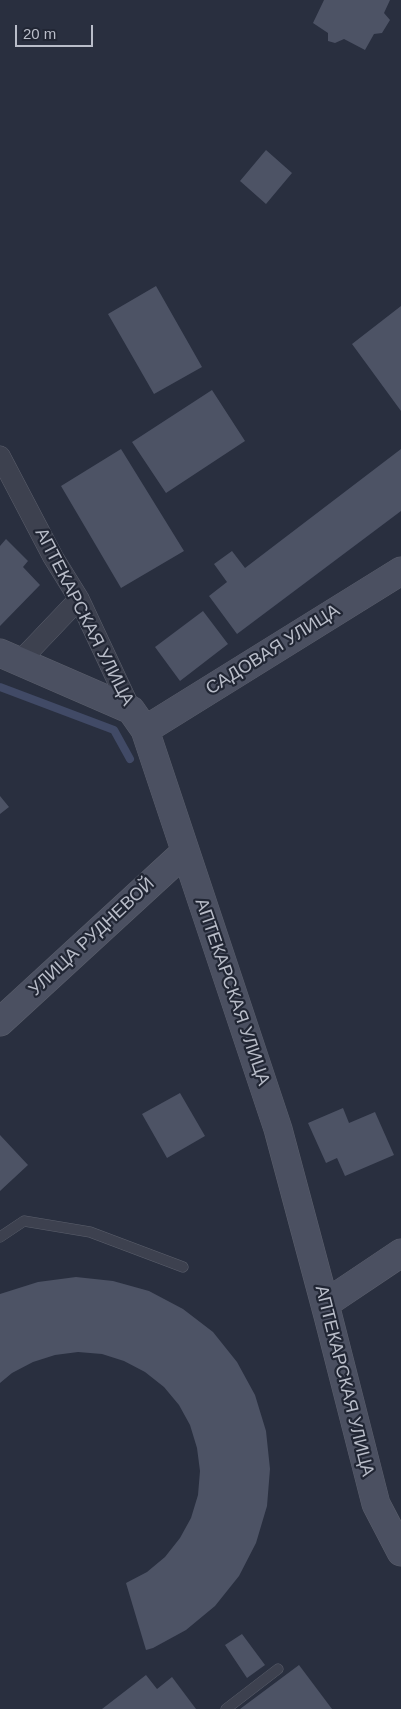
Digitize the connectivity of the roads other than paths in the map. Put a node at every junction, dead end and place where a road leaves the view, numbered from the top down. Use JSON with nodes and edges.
{"nodes":[{"id":1,"x":0,"y":456,"type":"edge"},
{"id":2,"x":401,"y":570,"type":"edge"},
{"id":3,"x":79,"y":599,"type":"junction"},
{"id":4,"x":10,"y":657,"type":"edge"},
{"id":5,"x":138,"y":720,"type":"junction"},
{"id":6,"x":185,"y":852,"type":"junction"},
{"id":7,"x":0,"y":1022,"type":"edge"},
{"id":8,"x":0,"y":1237,"type":"edge"},
{"id":9,"x":401,"y":1253,"type":"edge"},
{"id":10,"x":184,"y":1267,"type":"dead end"},
{"id":11,"x":325,"y":1304,"type":"junction"},
{"id":12,"x":401,"y":1552,"type":"edge"},
{"id":13,"x":278,"y":1669,"type":"dead end"},
{"id":14,"x":226,"y":1709,"type":"edge"}],
"edges":[{"from":1,"to":3,"type":"street","name":"АПТЕКАРСКАЯ УЛИЦА"},
{"from":2,"to":5,"type":"street","name":"САДОВАЯ УЛИЦА"},
{"from":3,"to":4,"type":"street"},
{"from":3,"to":5,"type":"street","name":"АПТЕКАРСКАЯ УЛИЦА"},
{"from":4,"to":5,"type":"street"},
{"from":5,"to":6,"type":"street","name":"АПТЕКАРСКАЯ УЛИЦА"},
{"from":6,"to":7,"type":"street","name":"УЛИЦА РУДНЕВОЙ"},
{"from":6,"to":11,"type":"street","name":"АПТЕКАРСКАЯ УЛИЦА"},
{"from":8,"to":10,"type":"lane"},
{"from":9,"to":11,"type":"street"},
{"from":11,"to":12,"type":"street","name":"АПТЕКАРСКАЯ УЛИЦА"},
{"from":13,"to":14,"type":"lane"}]}
